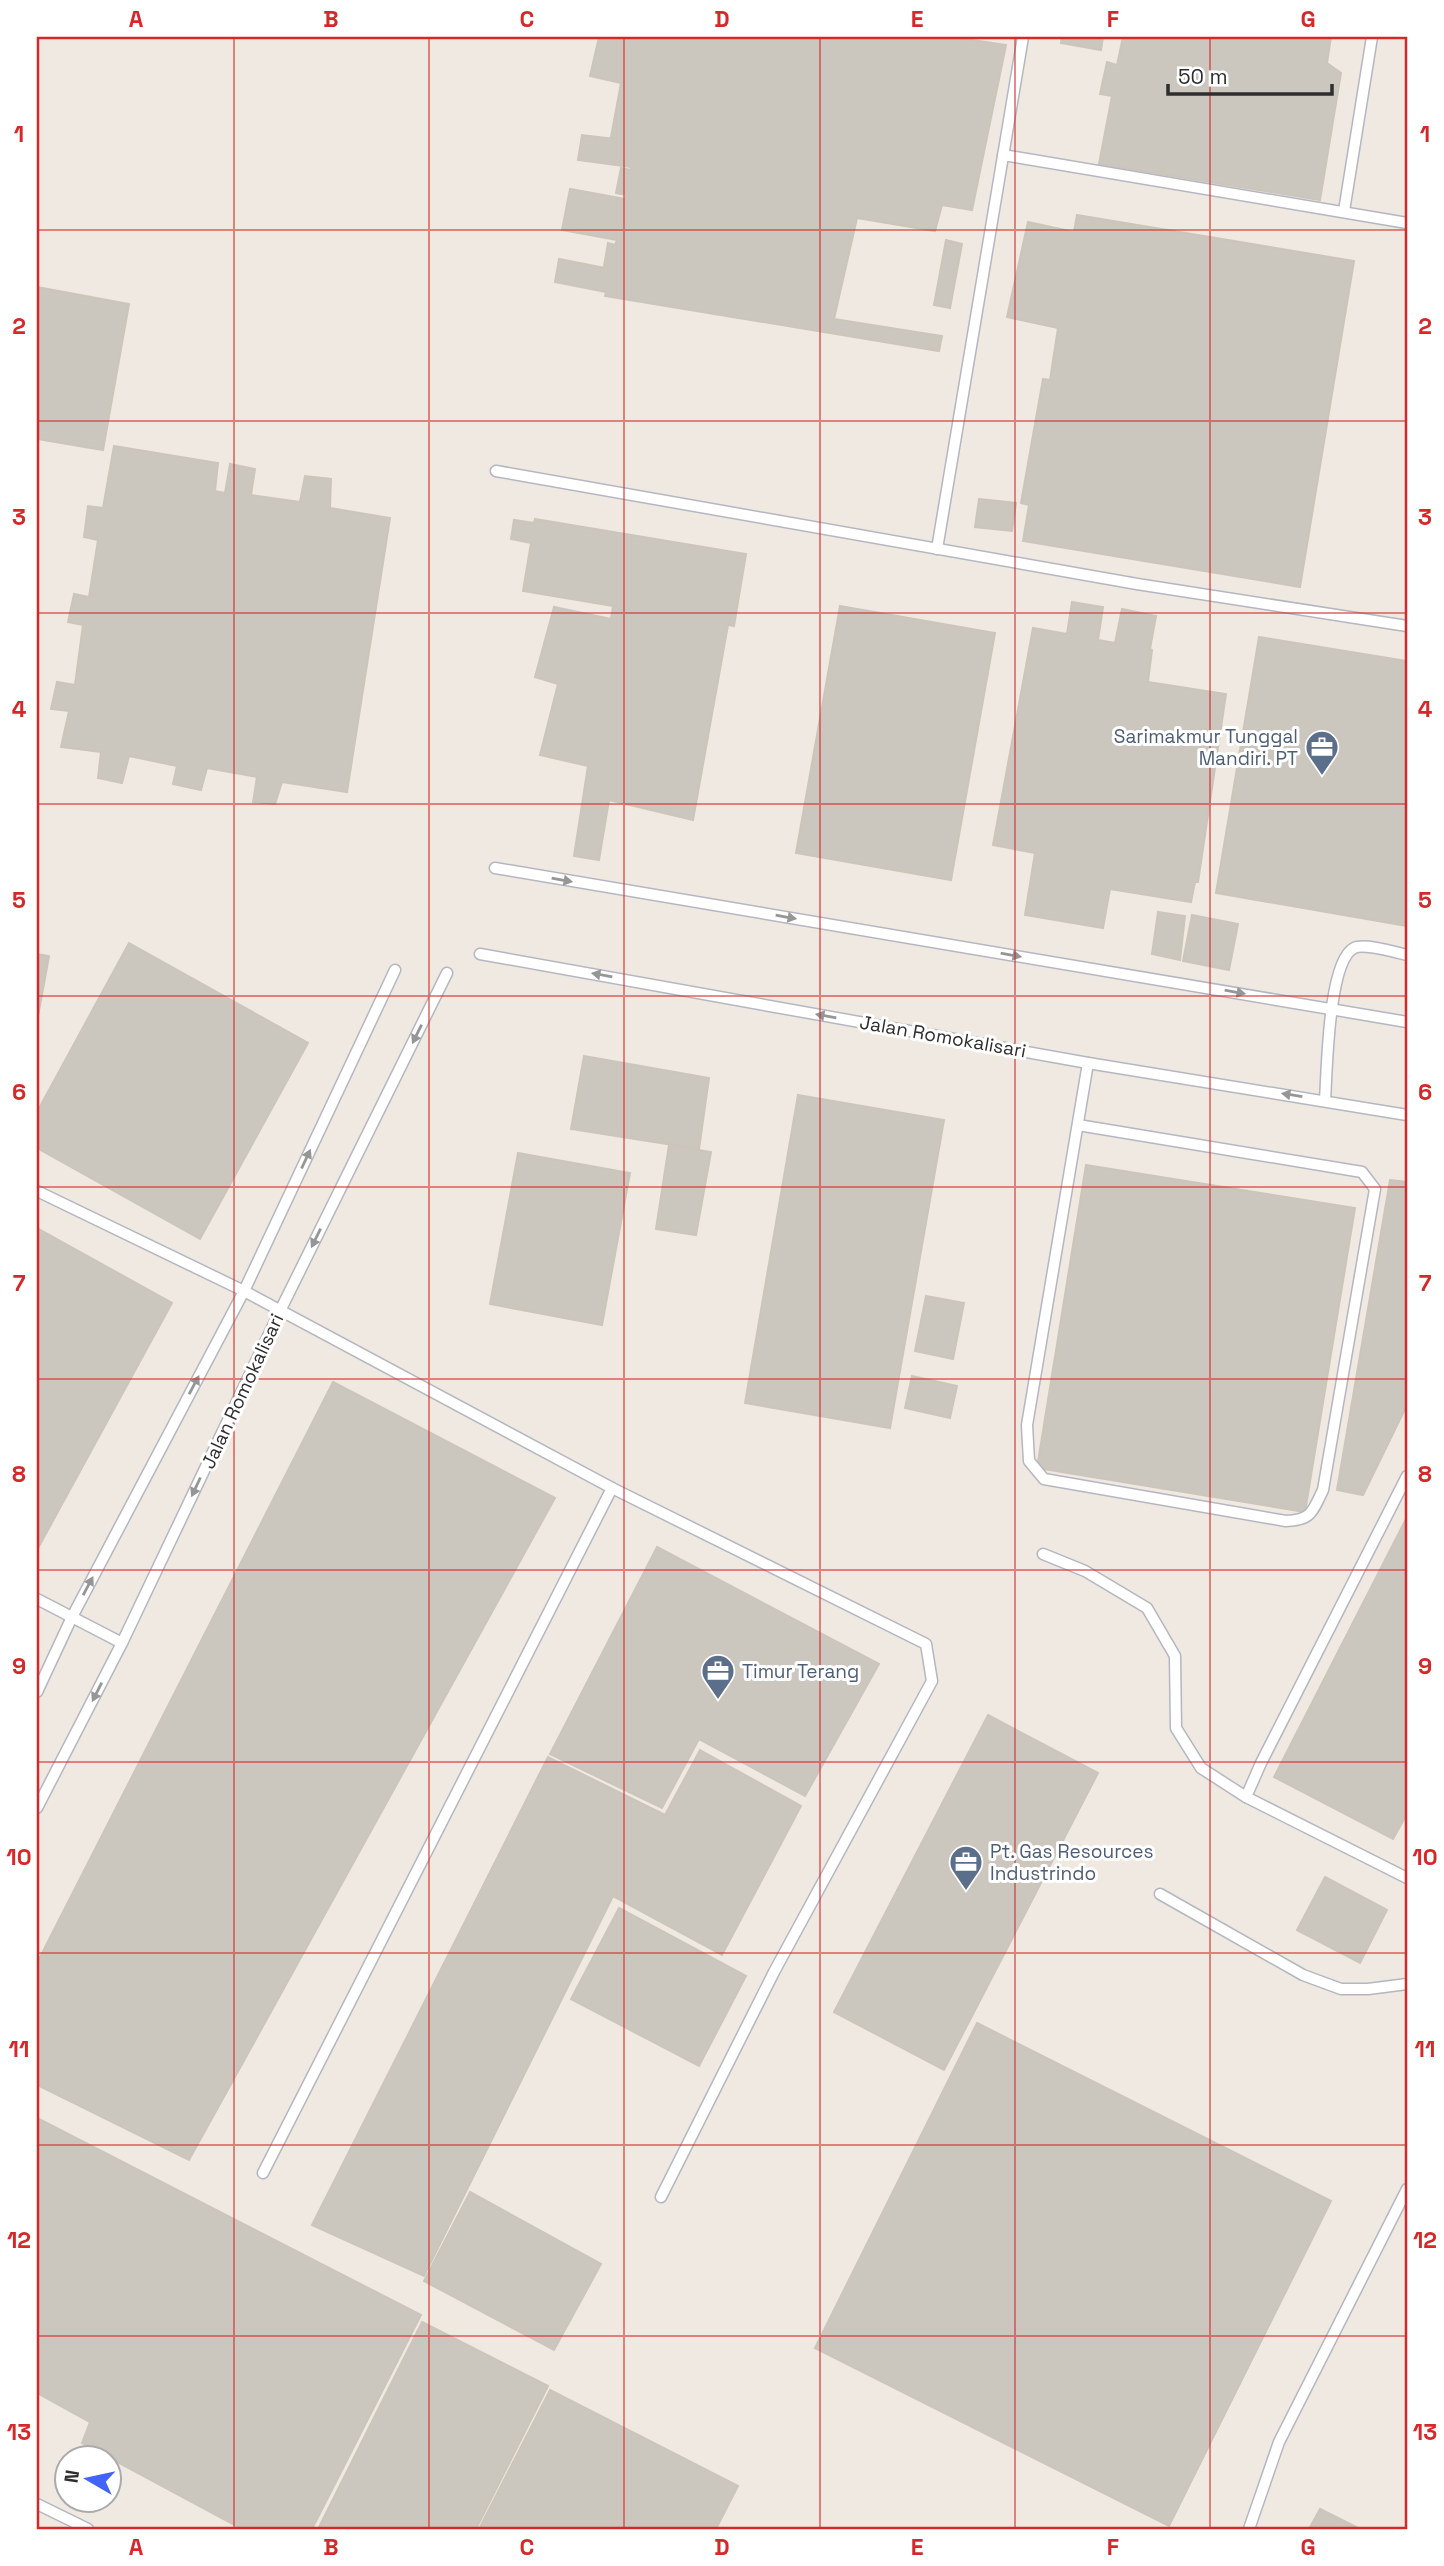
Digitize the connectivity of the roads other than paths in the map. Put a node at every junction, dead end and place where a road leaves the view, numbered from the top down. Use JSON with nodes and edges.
{"nodes":[{"id":1,"x":1023,"y":37,"type":"edge"},
{"id":2,"x":1372,"y":37,"type":"edge"},
{"id":3,"x":1003,"y":155,"type":"junction"},
{"id":4,"x":1344,"y":211,"type":"junction"},
{"id":5,"x":1407,"y":223,"type":"edge"},
{"id":6,"x":496,"y":471,"type":"dead end"},
{"id":7,"x":937,"y":549,"type":"junction"},
{"id":8,"x":1407,"y":626,"type":"edge"},
{"id":9,"x":495,"y":868,"type":"dead end"},
{"id":10,"x":480,"y":954,"type":"dead end"},
{"id":11,"x":1407,"y":954,"type":"edge"},
{"id":12,"x":395,"y":970,"type":"dead end"},
{"id":13,"x":447,"y":973,"type":"dead end"},
{"id":14,"x":1332,"y":1009,"type":"junction"},
{"id":15,"x":1407,"y":1022,"type":"edge"},
{"id":16,"x":1088,"y":1062,"type":"junction"},
{"id":17,"x":1325,"y":1100,"type":"junction"},
{"id":18,"x":1407,"y":1115,"type":"edge"},
{"id":19,"x":1077,"y":1125,"type":"junction"},
{"id":20,"x":37,"y":1191,"type":"edge"},
{"id":21,"x":244,"y":1291,"type":"junction"},
{"id":22,"x":280,"y":1311,"type":"junction"},
{"id":23,"x":1407,"y":1476,"type":"edge"},
{"id":24,"x":612,"y":1488,"type":"junction"},
{"id":25,"x":1043,"y":1554,"type":"dead end"},
{"id":26,"x":37,"y":1599,"type":"edge"},
{"id":27,"x":72,"y":1617,"type":"junction"},
{"id":28,"x":122,"y":1643,"type":"junction"},
{"id":29,"x":37,"y":1692,"type":"edge"},
{"id":30,"x":1246,"y":1797,"type":"junction"},
{"id":31,"x":37,"y":1808,"type":"edge"},
{"id":32,"x":1407,"y":1878,"type":"edge"},
{"id":33,"x":1160,"y":1894,"type":"dead end"},
{"id":34,"x":1407,"y":1984,"type":"edge"},
{"id":35,"x":263,"y":2173,"type":"dead end"},
{"id":36,"x":1407,"y":2189,"type":"edge"},
{"id":37,"x":661,"y":2197,"type":"dead end"},
{"id":38,"x":37,"y":2504,"type":"edge"},
{"id":39,"x":88,"y":2529,"type":"edge"},
{"id":40,"x":1249,"y":2529,"type":"edge"}],
"edges":[{"from":1,"to":3,"type":"lane"},
{"from":2,"to":4,"type":"lane"},
{"from":3,"to":4,"type":"lane"},
{"from":3,"to":7,"type":"lane"},
{"from":4,"to":5,"type":"lane"},
{"from":6,"to":7,"type":"lane"},
{"from":7,"to":8,"type":"lane"},
{"from":9,"to":14,"type":"lane","one_way":true},
{"from":16,"to":10,"type":"lane","name":"Jalan Romokalisari","one_way":true},
{"from":11,"to":14,"type":"lane"},
{"from":21,"to":12,"type":"lane","one_way":true},
{"from":13,"to":22,"type":"lane","name":"Jalan Romokalisari","one_way":true},
{"from":14,"to":15,"type":"lane"},
{"from":14,"to":17,"type":"lane"},
{"from":17,"to":16,"type":"lane","name":"Jalan Romokalisari","one_way":true},
{"from":16,"to":19,"type":"lane"},
{"from":17,"to":18,"type":"lane","name":"Jalan Romokalisari"},
{"from":19,"to":19,"type":"lane"},
{"from":20,"to":21,"type":"lane"},
{"from":21,"to":22,"type":"lane"},
{"from":27,"to":21,"type":"lane","one_way":true},
{"from":22,"to":24,"type":"lane"},
{"from":22,"to":28,"type":"lane","name":"Jalan Romokalisari","one_way":true},
{"from":23,"to":30,"type":"lane"},
{"from":24,"to":35,"type":"lane"},
{"from":24,"to":37,"type":"lane"},
{"from":25,"to":30,"type":"lane"},
{"from":26,"to":27,"type":"lane"},
{"from":27,"to":28,"type":"lane"},
{"from":27,"to":29,"type":"lane"},
{"from":28,"to":31,"type":"lane","name":"Jalan Romokalisari","one_way":true},
{"from":30,"to":32,"type":"lane"},
{"from":33,"to":34,"type":"lane"},
{"from":36,"to":40,"type":"lane"},
{"from":38,"to":39,"type":"lane"}]}
